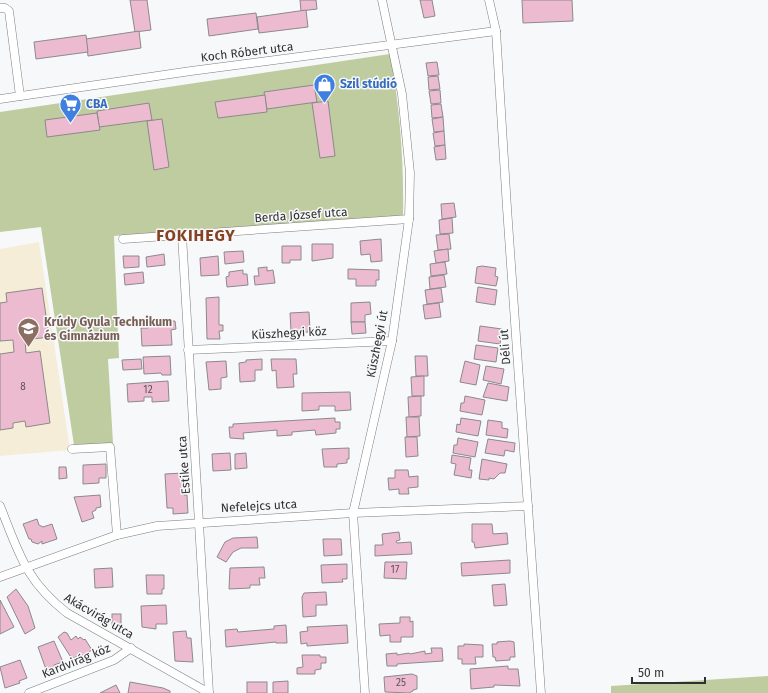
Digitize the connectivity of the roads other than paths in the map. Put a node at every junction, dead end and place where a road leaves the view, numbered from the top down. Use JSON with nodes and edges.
{"nodes":[{"id":1,"x":382,"y":0,"type":"edge"},
{"id":2,"x":489,"y":0,"type":"edge"},
{"id":3,"x":0,"y":8,"type":"edge"},
{"id":4,"x":496,"y":31,"type":"junction"},
{"id":5,"x":393,"y":45,"type":"junction"},
{"id":6,"x":20,"y":96,"type":"junction"},
{"id":7,"x":0,"y":99,"type":"edge"},
{"id":8,"x":408,"y":219,"type":"junction"},
{"id":9,"x":182,"y":235,"type":"junction"},
{"id":10,"x":123,"y":239,"type":"dead end"},
{"id":11,"x":392,"y":340,"type":"junction"},
{"id":12,"x":188,"y":350,"type":"junction"},
{"id":13,"x":72,"y":449,"type":"dead end"},
{"id":14,"x":0,"y":506,"type":"edge"},
{"id":15,"x":528,"y":506,"type":"junction"},
{"id":16,"x":353,"y":513,"type":"junction"},
{"id":17,"x":199,"y":522,"type":"junction"},
{"id":18,"x":117,"y":535,"type":"junction"},
{"id":19,"x":25,"y":568,"type":"junction"},
{"id":20,"x":0,"y":577,"type":"edge"},
{"id":21,"x":130,"y":648,"type":"junction"},
{"id":22,"x":29,"y":693,"type":"edge"},
{"id":23,"x":209,"y":693,"type":"edge"},
{"id":24,"x":365,"y":693,"type":"edge"},
{"id":25,"x":541,"y":693,"type":"edge"}],
"edges":[{"from":1,"to":5,"type":"street","name":"Küszhegyi út"},
{"from":2,"to":4,"type":"street","name":"Déli út"},
{"from":3,"to":6,"type":"street"},
{"from":4,"to":5,"type":"street","name":"Koch Róbert utca"},
{"from":4,"to":15,"type":"street","name":"Déli út"},
{"from":5,"to":6,"type":"street","name":"Koch Róbert utca"},
{"from":5,"to":8,"type":"street","name":"Küszhegyi út"},
{"from":6,"to":7,"type":"street","name":"Koch Róbert utca"},
{"from":8,"to":9,"type":"street","name":"Berda József utca"},
{"from":8,"to":11,"type":"street","name":"Küszhegyi út"},
{"from":9,"to":10,"type":"street","name":"Berda József utca"},
{"from":9,"to":12,"type":"street","name":"Estike utca"},
{"from":11,"to":12,"type":"street","name":"Küszhegyi köz"},
{"from":11,"to":16,"type":"street","name":"Küszhegyi út"},
{"from":12,"to":17,"type":"street","name":"Estike utca"},
{"from":13,"to":18,"type":"street"},
{"from":14,"to":19,"type":"street","name":"Akácvirág utca"},
{"from":15,"to":16,"type":"street","name":"Nefelejcs utca"},
{"from":15,"to":25,"type":"street","name":"Déli út"},
{"from":16,"to":17,"type":"street","name":"Nefelejcs utca"},
{"from":16,"to":24,"type":"street","name":"Küszhegyi út"},
{"from":17,"to":18,"type":"street","name":"Nefelejcs utca"},
{"from":17,"to":23,"type":"street","name":"Estike utca"},
{"from":18,"to":19,"type":"street","name":"Nefelejcs utca"},
{"from":19,"to":20,"type":"street","name":"Nefelejcs utca"},
{"from":19,"to":21,"type":"street","name":"Akácvirág utca"},
{"from":21,"to":22,"type":"street","name":"Kardvirág köz"},
{"from":21,"to":23,"type":"street","name":"Akácvirág utca"}]}
